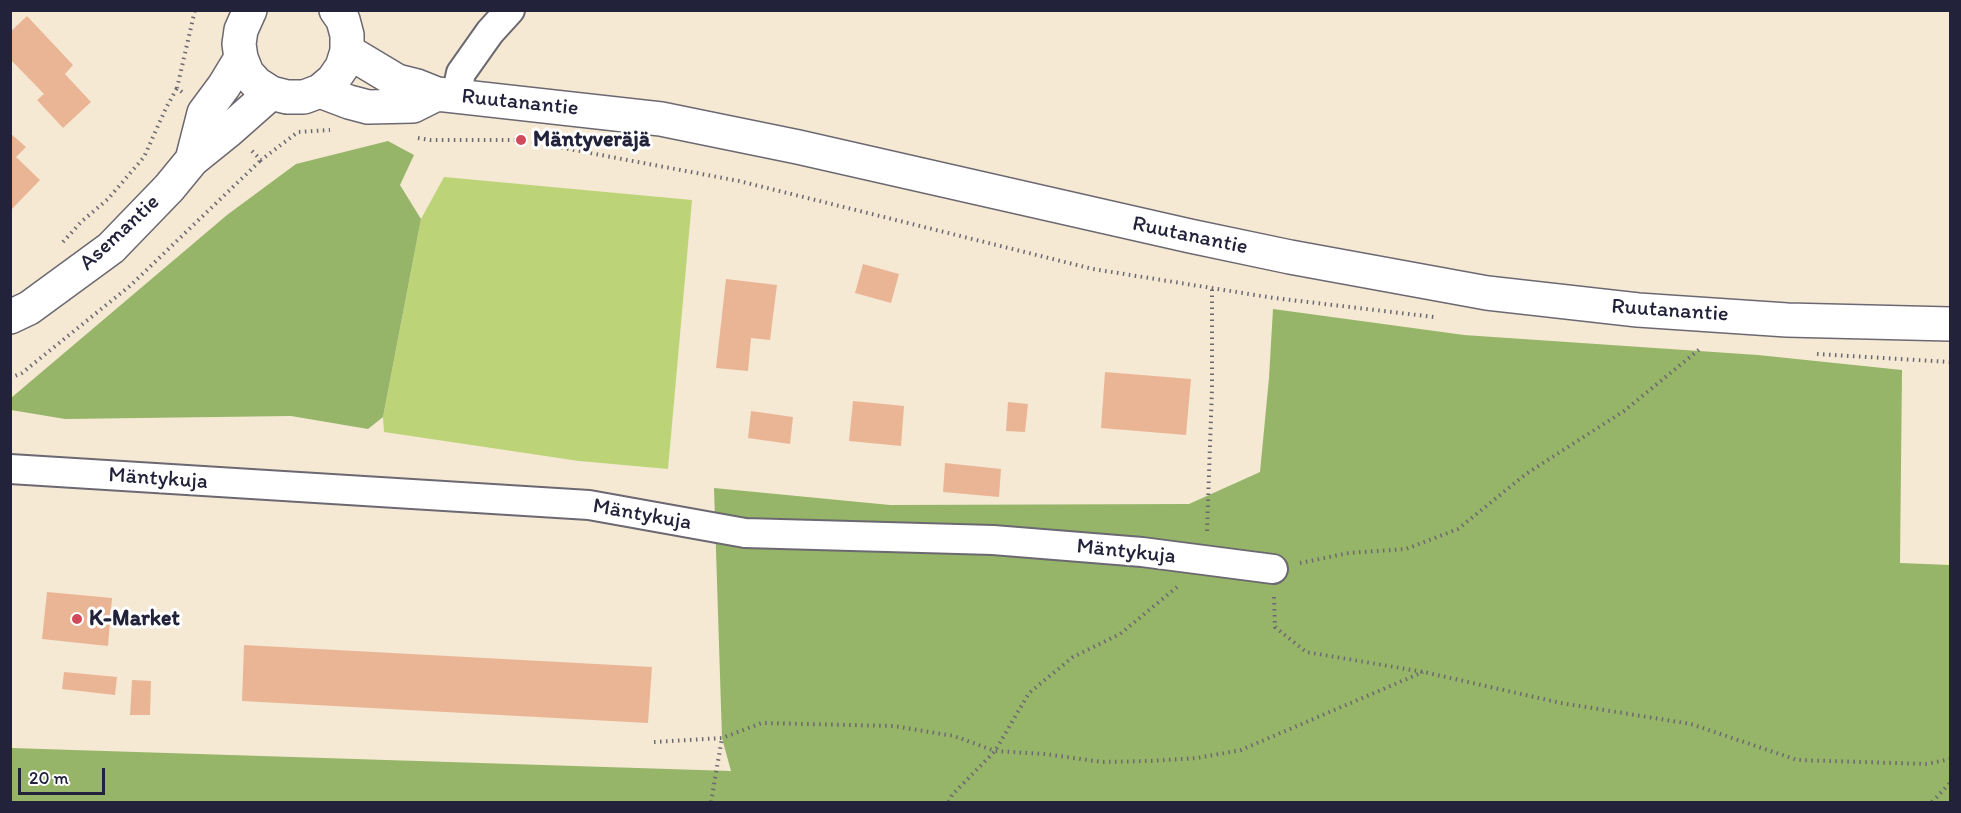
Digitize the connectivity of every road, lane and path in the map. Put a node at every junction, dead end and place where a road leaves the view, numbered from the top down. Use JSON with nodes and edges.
{"nodes":[{"id":1,"x":195,"y":10,"type":"edge"},
{"id":2,"x":336,"y":10,"type":"edge"},
{"id":3,"x":510,"y":10,"type":"edge"},
{"id":4,"x":247,"y":13,"type":"edge"},
{"id":5,"x":347,"y":51,"type":"junction"},
{"id":6,"x":241,"y":58,"type":"junction"},
{"id":7,"x":177,"y":88,"type":"junction"},
{"id":8,"x":320,"y":91,"type":"junction"},
{"id":9,"x":271,"y":93,"type":"junction"},
{"id":10,"x":447,"y":95,"type":"junction"},
{"id":11,"x":216,"y":122,"type":"junction"},
{"id":12,"x":337,"y":130,"type":"dead end"},
{"id":13,"x":410,"y":137,"type":"dead end"},
{"id":14,"x":261,"y":160,"type":"junction"},
{"id":15,"x":59,"y":247,"type":"dead end"},
{"id":16,"x":1212,"y":288,"type":"junction"},
{"id":17,"x":10,"y":317,"type":"edge"},
{"id":18,"x":1438,"y":318,"type":"dead end"},
{"id":19,"x":1950,"y":324,"type":"edge"},
{"id":20,"x":1689,"y":346,"type":"dead end"},
{"id":21,"x":1701,"y":348,"type":"junction"},
{"id":22,"x":1712,"y":348,"type":"dead end"},
{"id":23,"x":1815,"y":354,"type":"dead end"},
{"id":24,"x":1950,"y":362,"type":"edge"},
{"id":25,"x":10,"y":378,"type":"edge"},
{"id":26,"x":10,"y":470,"type":"edge"},
{"id":27,"x":1205,"y":560,"type":"junction"},
{"id":28,"x":1273,"y":568,"type":"junction"},
{"id":29,"x":1424,"y":672,"type":"junction"},
{"id":30,"x":722,"y":738,"type":"junction"},
{"id":31,"x":654,"y":741,"type":"dead end"},
{"id":32,"x":995,"y":750,"type":"junction"},
{"id":33,"x":1950,"y":759,"type":"edge"},
{"id":34,"x":1950,"y":783,"type":"edge"},
{"id":35,"x":711,"y":802,"type":"edge"},
{"id":36,"x":949,"y":802,"type":"edge"},
{"id":37,"x":1932,"y":802,"type":"edge"}],
"edges":[{"from":1,"to":7,"type":"path"},
{"from":2,"to":5,"type":"main road"},
{"from":3,"to":10,"type":"street"},
{"from":4,"to":6,"type":"main road"},
{"from":5,"to":8,"type":"main road"},
{"from":5,"to":10,"type":"main road","name":"Ruutanantie"},
{"from":6,"to":9,"type":"main road"},
{"from":6,"to":11,"type":"main road","name":"Asemantie"},
{"from":7,"to":11,"type":"path"},
{"from":7,"to":15,"type":"path"},
{"from":8,"to":9,"type":"main road"},
{"from":8,"to":10,"type":"main road","name":"Ruutanantie"},
{"from":9,"to":11,"type":"main road"},
{"from":10,"to":19,"type":"main road","name":"Ruutanantie"},
{"from":11,"to":14,"type":"path"},
{"from":11,"to":17,"type":"main road","name":"Asemantie"},
{"from":12,"to":14,"type":"path"},
{"from":13,"to":16,"type":"path"},
{"from":14,"to":25,"type":"path"},
{"from":16,"to":18,"type":"path"},
{"from":16,"to":27,"type":"path"},
{"from":20,"to":21,"type":"path"},
{"from":21,"to":22,"type":"path"},
{"from":21,"to":28,"type":"path"},
{"from":23,"to":24,"type":"path"},
{"from":26,"to":27,"type":"street","name":"Mäntykuja"},
{"from":27,"to":28,"type":"street","name":"Mäntykuja"},
{"from":27,"to":32,"type":"path"},
{"from":28,"to":29,"type":"path"},
{"from":29,"to":32,"type":"path"},
{"from":29,"to":33,"type":"path"},
{"from":30,"to":31,"type":"path"},
{"from":30,"to":32,"type":"path"},
{"from":30,"to":35,"type":"path"},
{"from":32,"to":36,"type":"path"},
{"from":34,"to":37,"type":"path"}]}
